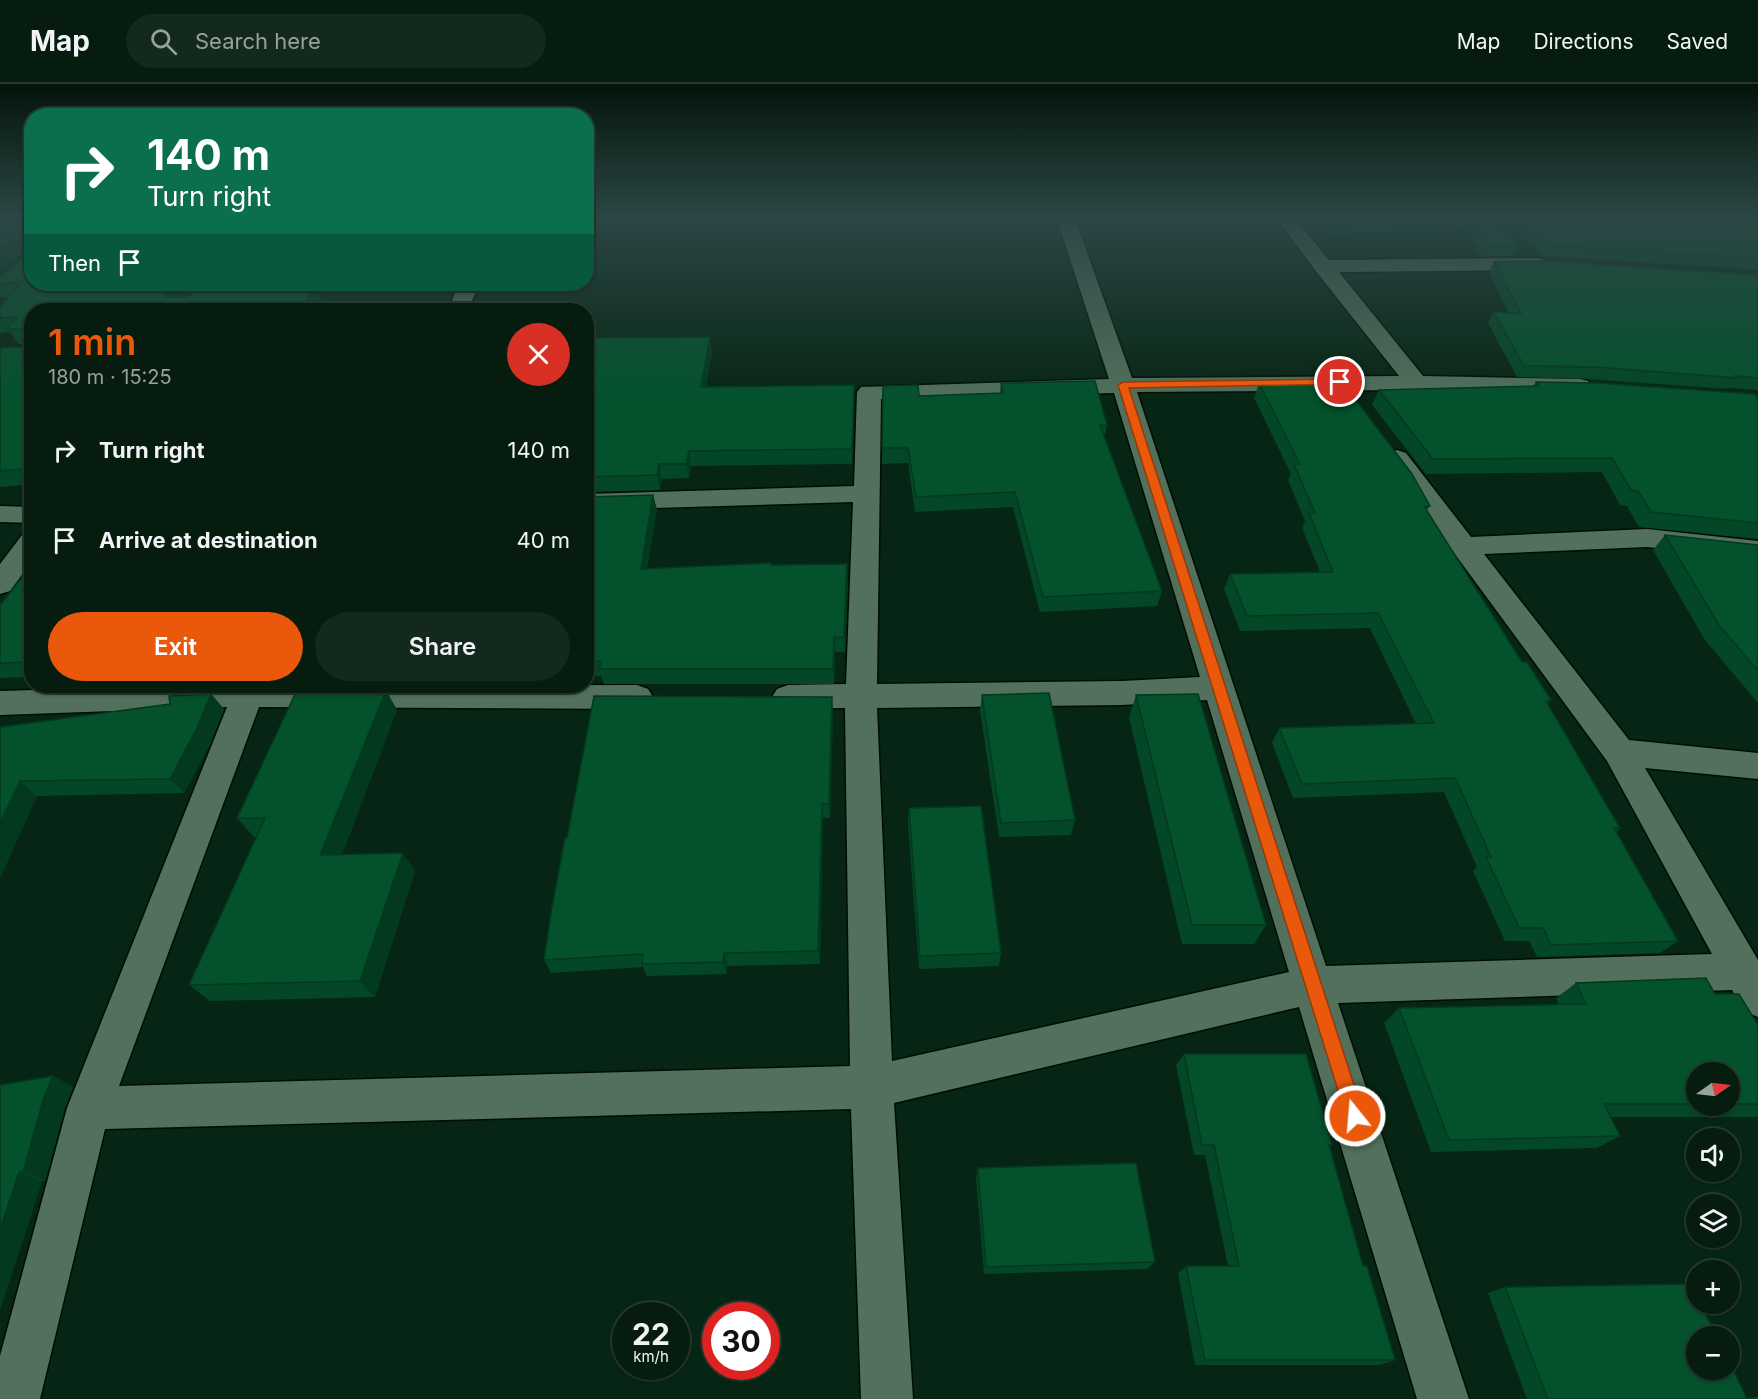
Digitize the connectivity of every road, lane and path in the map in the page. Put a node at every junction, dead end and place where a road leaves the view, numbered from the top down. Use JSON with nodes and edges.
{"nodes":[{"id":1,"x":1086,"y":277,"type":"edge"},
{"id":2,"x":1331,"y":277,"type":"edge"},
{"id":3,"x":1340,"y":382,"type":"junction"},
{"id":4,"x":1417,"y":384,"type":"junction"},
{"id":5,"x":1123,"y":385,"type":"junction"},
{"id":6,"x":1607,"y":388,"type":"edge"},
{"id":7,"x":1361,"y":409,"type":"edge"},
{"id":8,"x":1381,"y":437,"type":"edge"},
{"id":9,"x":868,"y":494,"type":"junction"},
{"id":10,"x":594,"y":502,"type":"edge"},
{"id":11,"x":0,"y":514,"type":"edge"},
{"id":12,"x":24,"y":515,"type":"edge"},
{"id":13,"x":1462,"y":546,"type":"junction"},
{"id":14,"x":1758,"y":550,"type":"edge"},
{"id":15,"x":24,"y":552,"type":"edge"},
{"id":16,"x":0,"y":584,"type":"edge"},
{"id":17,"x":1219,"y":688,"type":"junction"},
{"id":18,"x":192,"y":693,"type":"edge"},
{"id":19,"x":248,"y":693,"type":"edge"},
{"id":20,"x":425,"y":693,"type":"edge"},
{"id":21,"x":660,"y":697,"type":"edge"},
{"id":22,"x":755,"y":697,"type":"edge"},
{"id":23,"x":861,"y":698,"type":"junction"},
{"id":24,"x":0,"y":703,"type":"edge"},
{"id":25,"x":1618,"y":752,"type":"junction"},
{"id":26,"x":1758,"y":766,"type":"edge"},
{"id":27,"x":1750,"y":984,"type":"edge"},
{"id":28,"x":1314,"y":985,"type":"junction"},
{"id":29,"x":872,"y":1087,"type":"junction"},
{"id":30,"x":89,"y":1108,"type":"junction"},
{"id":31,"x":14,"y":1399,"type":"edge"},
{"id":32,"x":887,"y":1399,"type":"edge"},
{"id":33,"x":1443,"y":1399,"type":"edge"}],
"edges":[{"from":1,"to":5,"type":"street"},
{"from":2,"to":4,"type":"street"},
{"from":3,"to":4,"type":"street"},
{"from":3,"to":5,"type":"street"},
{"from":3,"to":7,"type":"street"},
{"from":4,"to":6,"type":"street"},
{"from":5,"to":9,"type":"street"},
{"from":5,"to":17,"type":"street"},
{"from":8,"to":13,"type":"street"},
{"from":9,"to":10,"type":"street"},
{"from":9,"to":23,"type":"street"},
{"from":11,"to":12,"type":"street"},
{"from":13,"to":14,"type":"street"},
{"from":13,"to":25,"type":"street"},
{"from":15,"to":16,"type":"street"},
{"from":17,"to":23,"type":"street"},
{"from":17,"to":28,"type":"street"},
{"from":18,"to":24,"type":"street"},
{"from":19,"to":30,"type":"street"},
{"from":20,"to":21,"type":"street"},
{"from":22,"to":23,"type":"street"},
{"from":23,"to":29,"type":"street"},
{"from":25,"to":26,"type":"street"},
{"from":25,"to":27,"type":"street"},
{"from":27,"to":28,"type":"street"},
{"from":28,"to":29,"type":"street"},
{"from":28,"to":33,"type":"street"},
{"from":29,"to":30,"type":"street"},
{"from":29,"to":32,"type":"street"},
{"from":30,"to":31,"type":"street"}]}
